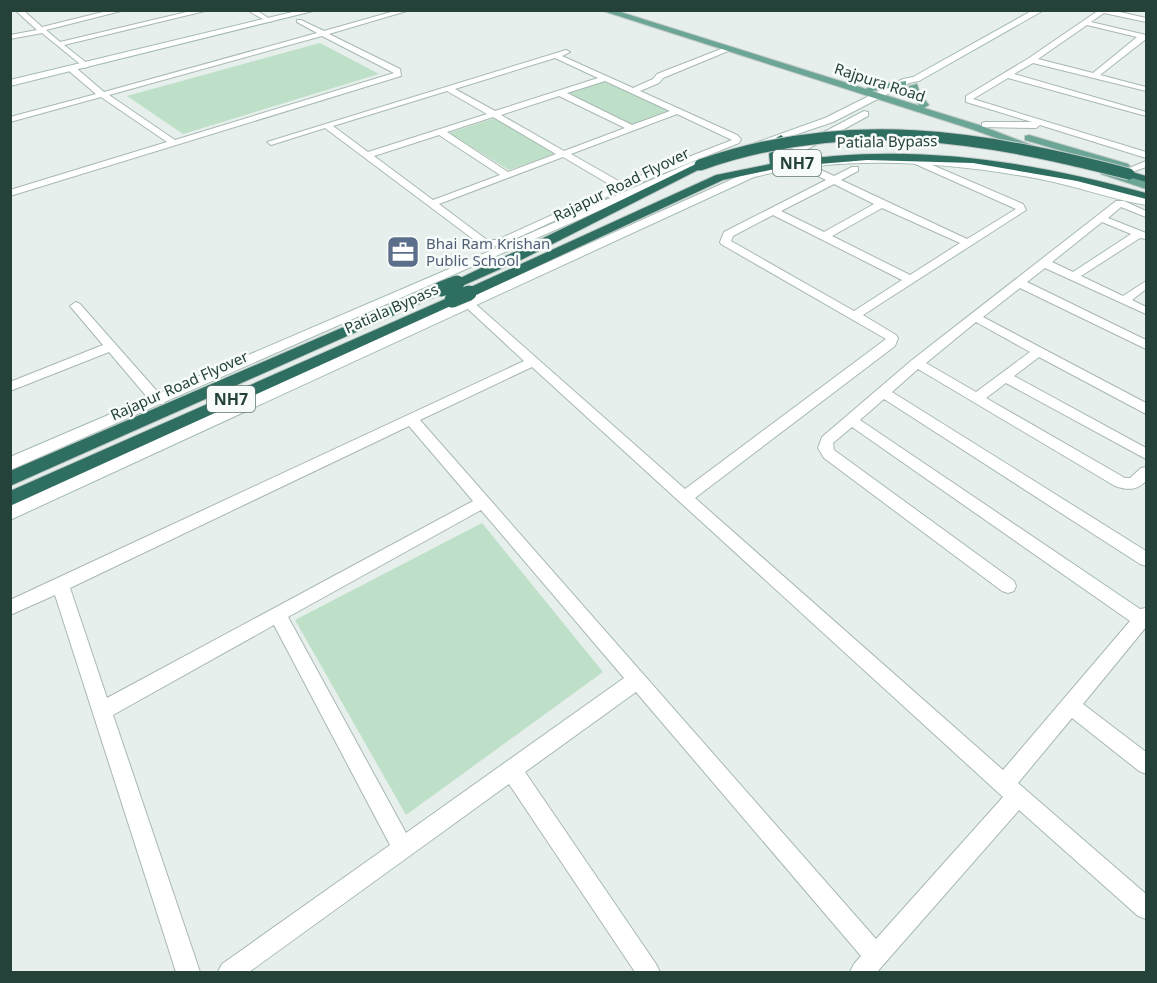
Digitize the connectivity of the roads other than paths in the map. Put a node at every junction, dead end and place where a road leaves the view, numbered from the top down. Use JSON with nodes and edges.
{"nodes":[{"id":1,"x":122,"y":10,"type":"edge"},
{"id":2,"x":206,"y":10,"type":"edge"},
{"id":3,"x":250,"y":10,"type":"edge"},
{"id":4,"x":313,"y":10,"type":"edge"},
{"id":5,"x":407,"y":10,"type":"edge"},
{"id":6,"x":604,"y":10,"type":"edge"},
{"id":7,"x":621,"y":10,"type":"edge"},
{"id":8,"x":1040,"y":10,"type":"edge"},
{"id":9,"x":22,"y":11,"type":"edge"},
{"id":10,"x":1104,"y":11,"type":"edge"},
{"id":11,"x":193,"y":12,"type":"edge"},
{"id":12,"x":10,"y":14,"type":"edge"},
{"id":13,"x":1146,"y":20,"type":"edge"},
{"id":14,"x":270,"y":21,"type":"junction"},
{"id":15,"x":299,"y":21,"type":"dead end"},
{"id":16,"x":1086,"y":23,"type":"junction"},
{"id":17,"x":41,"y":29,"type":"junction"},
{"id":18,"x":322,"y":34,"type":"junction"},
{"id":19,"x":1145,"y":37,"type":"edge"},
{"id":20,"x":10,"y":38,"type":"edge"},
{"id":21,"x":59,"y":44,"type":"junction"},
{"id":22,"x":729,"y":49,"type":"junction"},
{"id":23,"x":569,"y":51,"type":"dead end"},
{"id":24,"x":557,"y":56,"type":"junction"},
{"id":25,"x":1032,"y":60,"type":"junction"},
{"id":26,"x":85,"y":66,"type":"junction"},
{"id":27,"x":72,"y":69,"type":"junction"},
{"id":28,"x":1008,"y":75,"type":"junction"},
{"id":29,"x":1094,"y":76,"type":"junction"},
{"id":30,"x":605,"y":78,"type":"junction"},
{"id":31,"x":911,"y":82,"type":"junction"},
{"id":32,"x":10,"y":83,"type":"edge"},
{"id":33,"x":848,"y":87,"type":"junction"},
{"id":34,"x":448,"y":88,"type":"junction"},
{"id":35,"x":1146,"y":89,"type":"edge"},
{"id":36,"x":633,"y":91,"type":"junction"},
{"id":37,"x":560,"y":93,"type":"junction"},
{"id":38,"x":103,"y":95,"type":"junction"},
{"id":39,"x":883,"y":95,"type":"junction"},
{"id":40,"x":924,"y":105,"type":"junction"},
{"id":41,"x":852,"y":108,"type":"junction"},
{"id":42,"x":676,"y":111,"type":"junction"},
{"id":43,"x":1146,"y":114,"type":"edge"},
{"id":44,"x":496,"y":115,"type":"junction"},
{"id":45,"x":10,"y":120,"type":"edge"},
{"id":46,"x":1047,"y":124,"type":"junction"},
{"id":47,"x":326,"y":125,"type":"junction"},
{"id":48,"x":985,"y":125,"type":"junction"},
{"id":49,"x":632,"y":128,"type":"junction"},
{"id":50,"x":442,"y":133,"type":"junction"},
{"id":51,"x":781,"y":138,"type":"junction"},
{"id":52,"x":271,"y":142,"type":"dead end"},
{"id":53,"x":174,"y":143,"type":"junction"},
{"id":54,"x":565,"y":153,"type":"junction"},
{"id":55,"x":1146,"y":155,"type":"edge"},
{"id":56,"x":369,"y":156,"type":"junction"},
{"id":57,"x":916,"y":161,"type":"junction"},
{"id":58,"x":1146,"y":164,"type":"edge"},
{"id":59,"x":781,"y":165,"type":"junction"},
{"id":60,"x":806,"y":166,"type":"junction"},
{"id":61,"x":1132,"y":169,"type":"junction"},
{"id":62,"x":855,"y":170,"type":"dead end"},
{"id":63,"x":1146,"y":173,"type":"edge"},
{"id":64,"x":507,"y":175,"type":"junction"},
{"id":65,"x":1146,"y":179,"type":"edge"},
{"id":66,"x":834,"y":181,"type":"junction"},
{"id":67,"x":1146,"y":186,"type":"edge"},
{"id":68,"x":621,"y":187,"type":"junction"},
{"id":69,"x":10,"y":193,"type":"edge"},
{"id":70,"x":1146,"y":196,"type":"edge"},
{"id":71,"x":1123,"y":200,"type":"junction"},
{"id":72,"x":1146,"y":202,"type":"edge"},
{"id":73,"x":434,"y":203,"type":"junction"},
{"id":74,"x":882,"y":204,"type":"junction"},
{"id":75,"x":774,"y":211,"type":"junction"},
{"id":76,"x":1146,"y":214,"type":"edge"},
{"id":77,"x":1100,"y":218,"type":"junction"},
{"id":78,"x":824,"y":236,"type":"junction"},
{"id":79,"x":1142,"y":236,"type":"edge"},
{"id":80,"x":968,"y":243,"type":"junction"},
{"id":81,"x":1044,"y":263,"type":"junction"},
{"id":82,"x":1073,"y":277,"type":"junction"},
{"id":83,"x":911,"y":280,"type":"junction"},
{"id":84,"x":1019,"y":283,"type":"junction"},
{"id":85,"x":1146,"y":285,"type":"edge"},
{"id":86,"x":454,"y":293,"type":"junction"},
{"id":87,"x":1124,"y":301,"type":"junction"},
{"id":88,"x":76,"y":306,"type":"dead end"},
{"id":89,"x":1146,"y":311,"type":"edge"},
{"id":90,"x":854,"y":316,"type":"junction"},
{"id":91,"x":975,"y":317,"type":"junction"},
{"id":92,"x":1146,"y":345,"type":"edge"},
{"id":93,"x":111,"y":346,"type":"junction"},
{"id":94,"x":1039,"y":351,"type":"junction"},
{"id":95,"x":534,"y":361,"type":"junction"},
{"id":96,"x":917,"y":363,"type":"junction"},
{"id":97,"x":1005,"y":376,"type":"junction"},
{"id":98,"x":10,"y":387,"type":"edge"},
{"id":99,"x":883,"y":392,"type":"junction"},
{"id":100,"x":977,"y":398,"type":"junction"},
{"id":101,"x":158,"y":401,"type":"junction"},
{"id":102,"x":1146,"y":409,"type":"edge"},
{"id":103,"x":411,"y":419,"type":"junction"},
{"id":104,"x":851,"y":420,"type":"junction"},
{"id":105,"x":1146,"y":454,"type":"edge"},
{"id":106,"x":10,"y":464,"type":"edge"},
{"id":107,"x":1146,"y":472,"type":"edge"},
{"id":108,"x":10,"y":479,"type":"edge"},
{"id":109,"x":685,"y":497,"type":"junction"},
{"id":110,"x":10,"y":499,"type":"edge"},
{"id":111,"x":483,"y":502,"type":"junction"},
{"id":112,"x":10,"y":513,"type":"edge"},
{"id":113,"x":1146,"y":559,"type":"edge"},
{"id":114,"x":60,"y":584,"type":"junction"},
{"id":115,"x":1008,"y":586,"type":"dead end"},
{"id":116,"x":10,"y":608,"type":"edge"},
{"id":117,"x":278,"y":615,"type":"junction"},
{"id":118,"x":1143,"y":626,"type":"edge"},
{"id":119,"x":637,"y":680,"type":"junction"},
{"id":120,"x":1070,"y":705,"type":"junction"},
{"id":121,"x":102,"y":711,"type":"junction"},
{"id":122,"x":1146,"y":764,"type":"edge"},
{"id":123,"x":512,"y":770,"type":"junction"},
{"id":124,"x":1011,"y":790,"type":"junction"},
{"id":125,"x":403,"y":848,"type":"junction"},
{"id":126,"x":1146,"y":908,"type":"edge"},
{"id":127,"x":869,"y":964,"type":"edge"},
{"id":128,"x":188,"y":972,"type":"edge"},
{"id":129,"x":230,"y":972,"type":"edge"},
{"id":130,"x":648,"y":972,"type":"edge"}],
"edges":[{"from":1,"to":17,"type":"street"},
{"from":2,"to":11,"type":"street"},
{"from":3,"to":14,"type":"street"},
{"from":4,"to":14,"type":"main road"},
{"from":5,"to":18,"type":"street"},
{"from":6,"to":22,"type":"main road","name":"Rajpura Road"},
{"from":7,"to":39,"type":"main road","name":"Rajpura Road"},
{"from":8,"to":31,"type":"main road"},
{"from":9,"to":12,"type":"street"},
{"from":9,"to":17,"type":"street"},
{"from":10,"to":13,"type":"street"},
{"from":10,"to":16,"type":"street"},
{"from":11,"to":21,"type":"street"},
{"from":14,"to":26,"type":"main road"},
{"from":15,"to":18,"type":"street"},
{"from":16,"to":19,"type":"street"},
{"from":16,"to":25,"type":"street"},
{"from":17,"to":20,"type":"street"},
{"from":17,"to":21,"type":"street"},
{"from":18,"to":38,"type":"street"},
{"from":18,"to":53,"type":"street"},
{"from":19,"to":29,"type":"street"},
{"from":21,"to":26,"type":"street"},
{"from":22,"to":33,"type":"main road","name":"Rajpura Road"},
{"from":22,"to":36,"type":"street"},
{"from":23,"to":24,"type":"street"},
{"from":24,"to":30,"type":"street"},
{"from":24,"to":34,"type":"street"},
{"from":25,"to":28,"type":"street"},
{"from":25,"to":29,"type":"street"},
{"from":26,"to":27,"type":"main road"},
{"from":27,"to":32,"type":"main road"},
{"from":27,"to":38,"type":"street"},
{"from":28,"to":43,"type":"street"},
{"from":28,"to":46,"type":"street"},
{"from":29,"to":35,"type":"street"},
{"from":30,"to":36,"type":"street"},
{"from":30,"to":37,"type":"street"},
{"from":31,"to":39,"type":"main road"},
{"from":31,"to":39,"type":"main road"},
{"from":31,"to":40,"type":"main road"},
{"from":33,"to":39,"type":"main road","name":"Rajpura Road"},
{"from":33,"to":41,"type":"main road"},
{"from":34,"to":44,"type":"street"},
{"from":34,"to":47,"type":"street"},
{"from":36,"to":42,"type":"street"},
{"from":37,"to":44,"type":"street"},
{"from":37,"to":49,"type":"street"},
{"from":38,"to":45,"type":"street"},
{"from":38,"to":53,"type":"street"},
{"from":39,"to":40,"type":"main road","name":"Rajpura Road"},
{"from":39,"to":41,"type":"main road"},
{"from":39,"to":59,"type":"main road"},
{"from":39,"to":67,"type":"main road","name":"Rajpura Road"},
{"from":40,"to":48,"type":"main road","name":"Rajpura Road"},
{"from":41,"to":51,"type":"main road"},
{"from":42,"to":49,"type":"street"},
{"from":42,"to":68,"type":"street"},
{"from":44,"to":50,"type":"street"},
{"from":44,"to":54,"type":"street"},
{"from":46,"to":48,"type":"street"},
{"from":46,"to":55,"type":"street"},
{"from":47,"to":52,"type":"street"},
{"from":47,"to":56,"type":"street"},
{"from":48,"to":61,"type":"main road","name":"Rajpura Road"},
{"from":49,"to":54,"type":"street"},
{"from":50,"to":56,"type":"street"},
{"from":50,"to":64,"type":"street"},
{"from":51,"to":59,"type":"highway"},
{"from":51,"to":86,"type":"main road"},
{"from":53,"to":69,"type":"street"},
{"from":54,"to":64,"type":"street"},
{"from":54,"to":68,"type":"street"},
{"from":56,"to":73,"type":"street"},
{"from":57,"to":60,"type":"main road"},
{"from":57,"to":71,"type":"main road"},
{"from":57,"to":80,"type":"street"},
{"from":58,"to":61,"type":"street"},
{"from":59,"to":70,"type":"highway","name":"Patiala Bypass","number":"NH7"},
{"from":59,"to":86,"type":"highway","name":"Patiala Bypass","number":"NH7"},
{"from":60,"to":66,"type":"street"},
{"from":60,"to":86,"type":"main road"},
{"from":61,"to":63,"type":"main road","name":"Rajpura Road"},
{"from":62,"to":66,"type":"street"},
{"from":64,"to":73,"type":"street"},
{"from":65,"to":86,"type":"highway","name":"Rajapur Road Flyover","number":"NH7","bridge":true},
{"from":66,"to":74,"type":"street"},
{"from":66,"to":75,"type":"street"},
{"from":68,"to":73,"type":"street"},
{"from":71,"to":72,"type":"main road"},
{"from":71,"to":76,"type":"street"},
{"from":71,"to":77,"type":"street"},
{"from":74,"to":78,"type":"street"},
{"from":74,"to":80,"type":"street"},
{"from":75,"to":78,"type":"street"},
{"from":75,"to":90,"type":"street"},
{"from":77,"to":79,"type":"street"},
{"from":77,"to":81,"type":"street"},
{"from":78,"to":83,"type":"street"},
{"from":79,"to":82,"type":"street"},
{"from":80,"to":83,"type":"street"},
{"from":81,"to":82,"type":"street"},
{"from":81,"to":84,"type":"street"},
{"from":82,"to":87,"type":"street"},
{"from":83,"to":90,"type":"street"},
{"from":84,"to":91,"type":"street"},
{"from":84,"to":92,"type":"street"},
{"from":85,"to":87,"type":"street"},
{"from":86,"to":95,"type":"street"},
{"from":86,"to":101,"type":"main road"},
{"from":86,"to":108,"type":"highway","name":"Rajapur Road Flyover","number":"NH7"},
{"from":86,"to":110,"type":"highway","name":"Patiala Bypass","number":"NH7"},
{"from":86,"to":112,"type":"main road"},
{"from":87,"to":89,"type":"street"},
{"from":88,"to":93,"type":"street"},
{"from":90,"to":109,"type":"street"},
{"from":91,"to":94,"type":"street"},
{"from":91,"to":96,"type":"street"},
{"from":93,"to":98,"type":"street"},
{"from":93,"to":101,"type":"street"},
{"from":94,"to":97,"type":"street"},
{"from":94,"to":102,"type":"street"},
{"from":95,"to":103,"type":"street"},
{"from":95,"to":109,"type":"street"},
{"from":96,"to":99,"type":"street"},
{"from":96,"to":100,"type":"street"},
{"from":97,"to":100,"type":"street"},
{"from":97,"to":105,"type":"street"},
{"from":99,"to":104,"type":"street"},
{"from":99,"to":113,"type":"street"},
{"from":100,"to":107,"type":"street"},
{"from":101,"to":106,"type":"main road"},
{"from":103,"to":111,"type":"street"},
{"from":103,"to":114,"type":"street"},
{"from":104,"to":115,"type":"street"},
{"from":104,"to":118,"type":"street"},
{"from":109,"to":124,"type":"street"},
{"from":111,"to":117,"type":"street"},
{"from":111,"to":119,"type":"street"},
{"from":114,"to":116,"type":"street"},
{"from":114,"to":121,"type":"street"},
{"from":117,"to":121,"type":"street"},
{"from":117,"to":125,"type":"street"},
{"from":118,"to":120,"type":"street"},
{"from":119,"to":123,"type":"street"},
{"from":119,"to":127,"type":"street"},
{"from":120,"to":122,"type":"street"},
{"from":120,"to":124,"type":"street"},
{"from":121,"to":128,"type":"street"},
{"from":123,"to":125,"type":"street"},
{"from":123,"to":130,"type":"street"},
{"from":124,"to":126,"type":"street"},
{"from":124,"to":127,"type":"street"},
{"from":125,"to":129,"type":"street"}]}
